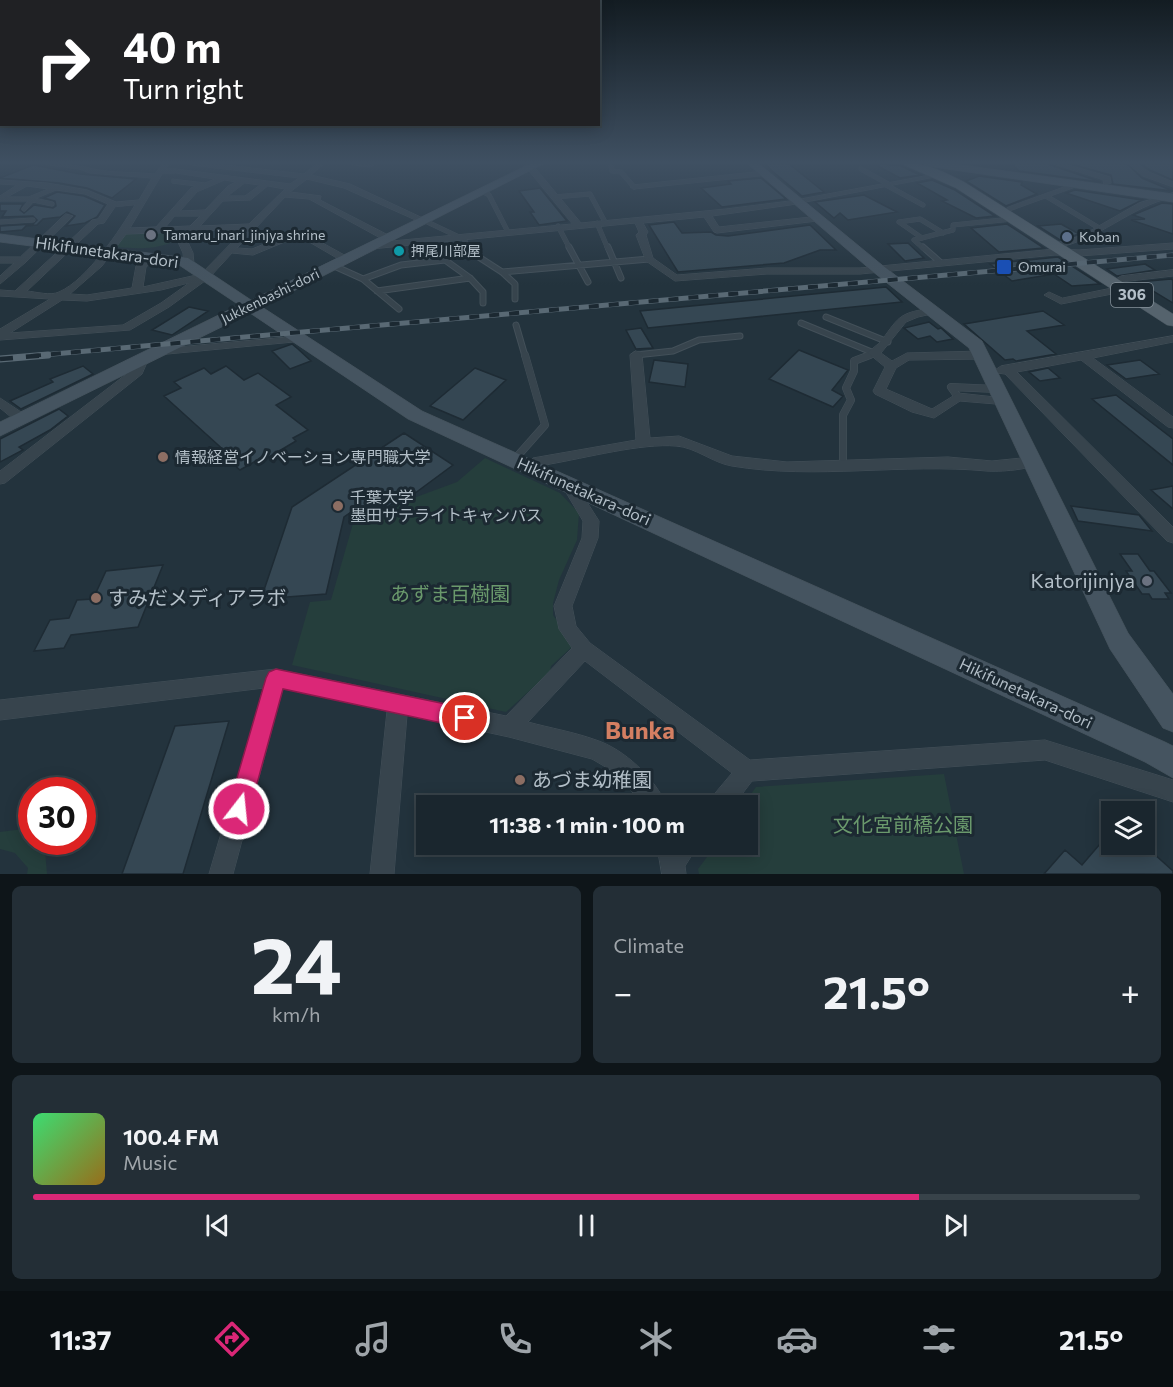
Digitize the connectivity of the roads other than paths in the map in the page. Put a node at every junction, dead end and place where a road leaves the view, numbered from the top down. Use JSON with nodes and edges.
{"nodes":[{"id":1,"x":28,"y":204,"type":"edge"},
{"id":2,"x":124,"y":204,"type":"edge"},
{"id":3,"x":141,"y":204,"type":"edge"},
{"id":4,"x":181,"y":204,"type":"edge"},
{"id":5,"x":216,"y":204,"type":"edge"},
{"id":6,"x":274,"y":204,"type":"edge"},
{"id":7,"x":320,"y":204,"type":"edge"},
{"id":8,"x":387,"y":204,"type":"edge"},
{"id":9,"x":456,"y":204,"type":"edge"},
{"id":10,"x":494,"y":204,"type":"edge"},
{"id":11,"x":560,"y":204,"type":"edge"},
{"id":12,"x":594,"y":204,"type":"edge"},
{"id":13,"x":777,"y":204,"type":"edge"},
{"id":14,"x":801,"y":204,"type":"edge"},
{"id":15,"x":994,"y":204,"type":"edge"},
{"id":16,"x":1031,"y":204,"type":"edge"},
{"id":17,"x":1059,"y":204,"type":"edge"},
{"id":18,"x":1145,"y":204,"type":"edge"},
{"id":19,"x":112,"y":205,"type":"joint"},
{"id":20,"x":24,"y":209,"type":"dead end"},
{"id":21,"x":207,"y":213,"type":"junction"},
{"id":22,"x":706,"y":213,"type":"junction"},
{"id":23,"x":171,"y":214,"type":"junction"},
{"id":24,"x":1011,"y":214,"type":"junction"},
{"id":25,"x":69,"y":216,"type":"dead end"},
{"id":26,"x":817,"y":218,"type":"junction"},
{"id":27,"x":637,"y":219,"type":"junction"},
{"id":28,"x":33,"y":220,"type":"dead end"},
{"id":29,"x":423,"y":220,"type":"junction"},
{"id":30,"x":0,"y":222,"type":"edge"},
{"id":31,"x":601,"y":222,"type":"junction"},
{"id":32,"x":577,"y":224,"type":"junction"},
{"id":33,"x":558,"y":226,"type":"junction"},
{"id":34,"x":193,"y":227,"type":"junction"},
{"id":35,"x":252,"y":227,"type":"junction"},
{"id":36,"x":160,"y":228,"type":"junction"},
{"id":37,"x":1099,"y":228,"type":"junction"},
{"id":38,"x":122,"y":231,"type":"junction"},
{"id":39,"x":508,"y":232,"type":"junction"},
{"id":40,"x":943,"y":233,"type":"junction"},
{"id":41,"x":461,"y":237,"type":"junction"},
{"id":42,"x":0,"y":238,"type":"edge"},
{"id":43,"x":387,"y":238,"type":"junction"},
{"id":44,"x":922,"y":238,"type":"junction"},
{"id":45,"x":42,"y":243,"type":"junction"},
{"id":46,"x":70,"y":246,"type":"junction"},
{"id":47,"x":371,"y":246,"type":"junction"},
{"id":48,"x":1173,"y":246,"type":"edge"},
{"id":49,"x":468,"y":247,"type":"junction"},
{"id":50,"x":1066,"y":249,"type":"junction"},
{"id":51,"x":231,"y":250,"type":"junction"},
{"id":52,"x":109,"y":251,"type":"junction"},
{"id":53,"x":155,"y":256,"type":"junction"},
{"id":54,"x":23,"y":260,"type":"junction"},
{"id":55,"x":445,"y":260,"type":"junction"},
{"id":56,"x":649,"y":260,"type":"junction"},
{"id":57,"x":0,"y":261,"type":"edge"},
{"id":58,"x":338,"y":262,"type":"junction"},
{"id":59,"x":940,"y":262,"type":"junction"},
{"id":60,"x":614,"y":263,"type":"junction"},
{"id":61,"x":578,"y":264,"type":"junction"},
{"id":62,"x":877,"y":268,"type":"junction"},
{"id":63,"x":197,"y":270,"type":"junction"},
{"id":64,"x":502,"y":272,"type":"junction"},
{"id":65,"x":1173,"y":273,"type":"edge"},
{"id":66,"x":470,"y":278,"type":"junction"},
{"id":67,"x":621,"y":278,"type":"dead end"},
{"id":68,"x":363,"y":279,"type":"junction"},
{"id":69,"x":0,"y":281,"type":"edge"},
{"id":70,"x":588,"y":282,"type":"dead end"},
{"id":71,"x":1122,"y":284,"type":"junction"},
{"id":72,"x":137,"y":291,"type":"junction"},
{"id":73,"x":377,"y":291,"type":"junction"},
{"id":74,"x":0,"y":293,"type":"edge"},
{"id":75,"x":19,"y":293,"type":"junction"},
{"id":76,"x":1049,"y":295,"type":"dead end"},
{"id":77,"x":56,"y":298,"type":"junction"},
{"id":78,"x":514,"y":299,"type":"dead end"},
{"id":79,"x":483,"y":303,"type":"dead end"},
{"id":80,"x":250,"y":306,"type":"junction"},
{"id":81,"x":399,"y":309,"type":"dead end"},
{"id":82,"x":932,"y":310,"type":"junction"},
{"id":83,"x":1173,"y":312,"type":"edge"},
{"id":84,"x":826,"y":317,"type":"dead end"},
{"id":85,"x":1173,"y":321,"type":"edge"},
{"id":86,"x":801,"y":323,"type":"dead end"},
{"id":87,"x":516,"y":325,"type":"dead end"},
{"id":88,"x":0,"y":335,"type":"edge"},
{"id":89,"x":740,"y":336,"type":"dead end"},
{"id":90,"x":300,"y":339,"type":"junction"},
{"id":91,"x":1173,"y":339,"type":"edge"},
{"id":92,"x":888,"y":342,"type":"junction"},
{"id":93,"x":157,"y":352,"type":"junction"},
{"id":94,"x":874,"y":353,"type":"junction"},
{"id":95,"x":636,"y":355,"type":"joint"},
{"id":96,"x":1083,"y":356,"type":"junction"},
{"id":97,"x":142,"y":360,"type":"junction"},
{"id":98,"x":985,"y":362,"type":"junction"},
{"id":99,"x":891,"y":366,"type":"junction"},
{"id":100,"x":1008,"y":370,"type":"junction"},
{"id":101,"x":1001,"y":395,"type":"junction"},
{"id":102,"x":0,"y":402,"type":"edge"},
{"id":103,"x":22,"y":419,"type":"junction"},
{"id":104,"x":1173,"y":424,"type":"edge"},
{"id":105,"x":0,"y":430,"type":"edge"},
{"id":106,"x":644,"y":443,"type":"junction"},
{"id":107,"x":1032,"y":462,"type":"junction"},
{"id":108,"x":524,"y":464,"type":"junction"},
{"id":109,"x":843,"y":466,"type":"junction"},
{"id":110,"x":0,"y":479,"type":"edge"},
{"id":111,"x":568,"y":484,"type":"junction"},
{"id":112,"x":1173,"y":537,"type":"edge"},
{"id":113,"x":584,"y":649,"type":"junction"},
{"id":114,"x":276,"y":678,"type":"junction"},
{"id":115,"x":398,"y":703,"type":"junction"},
{"id":116,"x":0,"y":710,"type":"edge"},
{"id":117,"x":1173,"y":718,"type":"edge"},
{"id":118,"x":509,"y":727,"type":"junction"},
{"id":119,"x":1173,"y":763,"type":"edge"},
{"id":120,"x":747,"y":771,"type":"junction"},
{"id":121,"x":1173,"y":791,"type":"edge"},
{"id":122,"x":648,"y":795,"type":"edge"},
{"id":123,"x":728,"y":795,"type":"edge"},
{"id":124,"x":221,"y":874,"type":"edge"},
{"id":125,"x":382,"y":874,"type":"edge"}],
"edges":[{"from":1,"to":20,"type":"lane"},
{"from":2,"to":19,"type":"street"},
{"from":3,"to":38,"type":"street"},
{"from":4,"to":23,"type":"street"},
{"from":5,"to":21,"type":"street"},
{"from":6,"to":35,"type":"street"},
{"from":7,"to":43,"type":"street"},
{"from":8,"to":29,"type":"street"},
{"from":9,"to":29,"type":"street","name":"Jukkenbashi-dori"},
{"from":10,"to":39,"type":"lane"},
{"from":11,"to":32,"type":"street"},
{"from":12,"to":31,"type":"lane"},
{"from":13,"to":22,"type":"street"},
{"from":14,"to":26,"type":"street"},
{"from":15,"to":24,"type":"main road","number":"306"},
{"from":16,"to":24,"type":"lane"},
{"from":17,"to":37,"type":"lane"},
{"from":18,"to":37,"type":"street"},
{"from":19,"to":46,"type":"street"},
{"from":21,"to":23,"type":"street"},
{"from":21,"to":34,"type":"street"},
{"from":22,"to":26,"type":"street"},
{"from":22,"to":27,"type":"street"},
{"from":23,"to":36,"type":"street"},
{"from":24,"to":40,"type":"lane"},
{"from":24,"to":50,"type":"main road","number":"306"},
{"from":25,"to":45,"type":"street"},
{"from":26,"to":62,"type":"street"},
{"from":27,"to":31,"type":"street"},
{"from":27,"to":56,"type":"street"},
{"from":28,"to":30,"type":"lane"},
{"from":29,"to":41,"type":"lane"},
{"from":29,"to":43,"type":"street","name":"Jukkenbashi-dori"},
{"from":31,"to":32,"type":"street"},
{"from":31,"to":60,"type":"lane"},
{"from":32,"to":33,"type":"street"},
{"from":33,"to":39,"type":"street"},
{"from":33,"to":61,"type":"lane"},
{"from":34,"to":35,"type":"street"},
{"from":34,"to":36,"type":"street"},
{"from":34,"to":63,"type":"street"},
{"from":35,"to":51,"type":"street"},
{"from":36,"to":38,"type":"street"},
{"from":37,"to":50,"type":"street"},
{"from":38,"to":52,"type":"street"},
{"from":39,"to":41,"type":"street"},
{"from":40,"to":44,"type":"lane"},
{"from":40,"to":44,"type":"lane"},
{"from":41,"to":47,"type":"street"},
{"from":41,"to":49,"type":"lane"},
{"from":42,"to":45,"type":"street","name":"Hikifunetakara-dori"},
{"from":43,"to":47,"type":"street","name":"Jukkenbashi-dori"},
{"from":44,"to":59,"type":"lane"},
{"from":45,"to":46,"type":"street","name":"Hikifunetakara-dori"},
{"from":45,"to":54,"type":"street"},
{"from":46,"to":52,"type":"street","name":"Hikifunetakara-dori"},
{"from":46,"to":75,"type":"street"},
{"from":47,"to":58,"type":"street","name":"Jukkenbashi-dori"},
{"from":48,"to":50,"type":"street"},
{"from":49,"to":55,"type":"lane"},
{"from":49,"to":64,"type":"lane"},
{"from":50,"to":59,"type":"street"},
{"from":50,"to":71,"type":"main road","number":"306"},
{"from":51,"to":58,"type":"street"},
{"from":51,"to":63,"type":"street"},
{"from":52,"to":53,"type":"street","name":"Hikifunetakara-dori"},
{"from":52,"to":77,"type":"street"},
{"from":53,"to":63,"type":"street","name":"Hikifunetakara-dori"},
{"from":53,"to":72,"type":"street"},
{"from":54,"to":57,"type":"street"},
{"from":54,"to":69,"type":"street"},
{"from":55,"to":66,"type":"lane"},
{"from":55,"to":68,"type":"lane"},
{"from":56,"to":60,"type":"lane"},
{"from":56,"to":62,"type":"street"},
{"from":58,"to":68,"type":"lane"},
{"from":58,"to":80,"type":"street","name":"Jukkenbashi-dori"},
{"from":59,"to":62,"type":"street"},
{"from":60,"to":61,"type":"lane"},
{"from":60,"to":67,"type":"lane"},
{"from":61,"to":64,"type":"lane"},
{"from":61,"to":70,"type":"lane"},
{"from":62,"to":82,"type":"street"},
{"from":63,"to":72,"type":"street"},
{"from":63,"to":80,"type":"street","name":"Hikifunetakara-dori"},
{"from":63,"to":88,"type":"street"},
{"from":64,"to":78,"type":"lane"},
{"from":65,"to":71,"type":"street"},
{"from":66,"to":73,"type":"lane"},
{"from":66,"to":79,"type":"lane"},
{"from":68,"to":73,"type":"lane"},
{"from":71,"to":76,"type":"street"},
{"from":71,"to":83,"type":"main road","number":"306"},
{"from":71,"to":85,"type":"main road","number":"306"},
{"from":72,"to":77,"type":"street"},
{"from":73,"to":81,"type":"lane"},
{"from":74,"to":75,"type":"street"},
{"from":75,"to":77,"type":"street"},
{"from":77,"to":88,"type":"street"},
{"from":80,"to":90,"type":"street","name":"Hikifunetakara-dori"},
{"from":80,"to":93,"type":"street","name":"Jukkenbashi-dori"},
{"from":82,"to":92,"type":"street"},
{"from":82,"to":98,"type":"street"},
{"from":84,"to":92,"type":"lane"},
{"from":86,"to":94,"type":"lane"},
{"from":87,"to":108,"type":"lane"},
{"from":89,"to":95,"type":"lane"},
{"from":90,"to":93,"type":"street"},
{"from":90,"to":108,"type":"street","name":"Hikifunetakara-dori"},
{"from":91,"to":96,"type":"street"},
{"from":92,"to":94,"type":"street"},
{"from":93,"to":97,"type":"street","name":"Jukkenbashi-dori"},
{"from":94,"to":99,"type":"street"},
{"from":94,"to":109,"type":"lane"},
{"from":95,"to":106,"type":"street"},
{"from":96,"to":100,"type":"street"},
{"from":96,"to":104,"type":"street"},
{"from":97,"to":103,"type":"street","name":"Jukkenbashi-dori"},
{"from":97,"to":110,"type":"street"},
{"from":98,"to":99,"type":"street"},
{"from":98,"to":100,"type":"street"},
{"from":98,"to":101,"type":"street"},
{"from":99,"to":101,"type":"street"},
{"from":100,"to":112,"type":"street"},
{"from":101,"to":107,"type":"street"},
{"from":102,"to":103,"type":"street"},
{"from":103,"to":105,"type":"street","name":"Jukkenbashi-dori"},
{"from":106,"to":108,"type":"street"},
{"from":106,"to":109,"type":"street"},
{"from":107,"to":109,"type":"street"},
{"from":107,"to":117,"type":"street"},
{"from":108,"to":111,"type":"street","name":"Hikifunetakara-dori"},
{"from":111,"to":113,"type":"street"},
{"from":111,"to":119,"type":"street","name":"Hikifunetakara-dori"},
{"from":113,"to":118,"type":"street"},
{"from":113,"to":120,"type":"street"},
{"from":114,"to":115,"type":"street"},
{"from":114,"to":116,"type":"street"},
{"from":114,"to":124,"type":"street"},
{"from":115,"to":118,"type":"street"},
{"from":115,"to":125,"type":"street"},
{"from":118,"to":122,"type":"street"},
{"from":120,"to":121,"type":"street"},
{"from":120,"to":123,"type":"street"}]}
